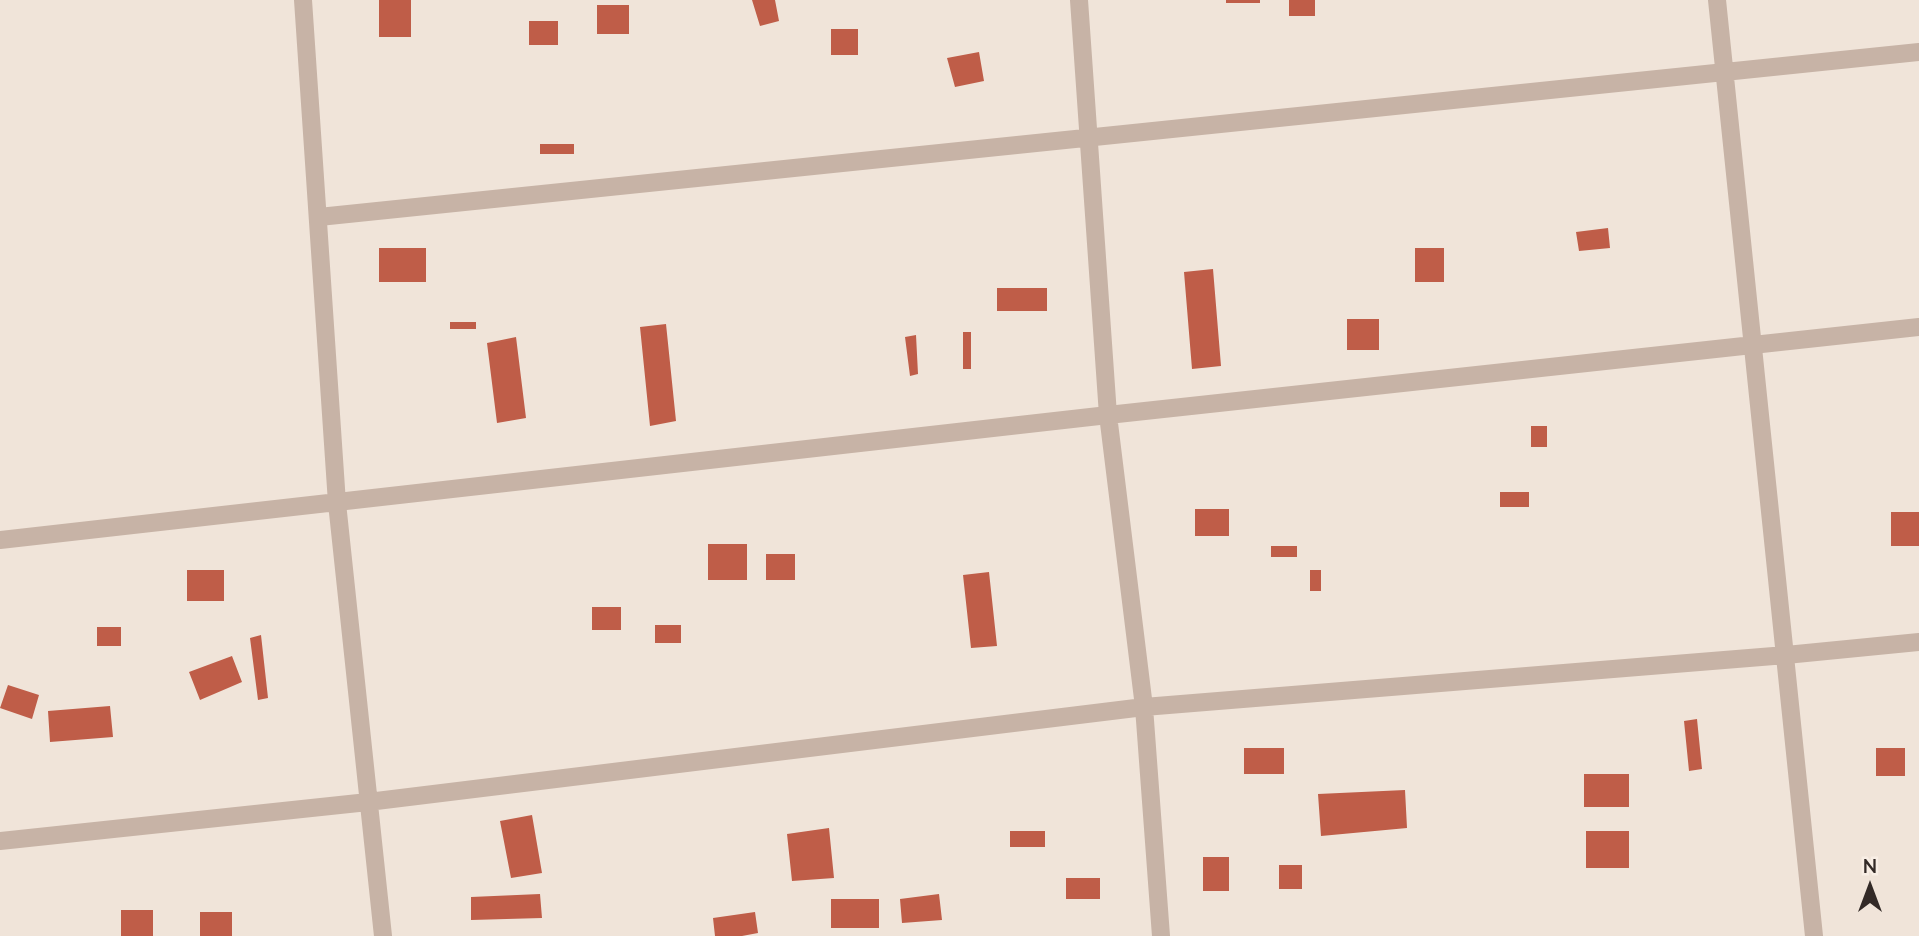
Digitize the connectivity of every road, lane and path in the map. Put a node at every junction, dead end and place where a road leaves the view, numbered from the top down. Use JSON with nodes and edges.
{"nodes":[{"id":1,"x":303,"y":0,"type":"edge"},
{"id":2,"x":1079,"y":0,"type":"edge"},
{"id":3,"x":1717,"y":0,"type":"edge"},
{"id":4,"x":1919,"y":52,"type":"edge"},
{"id":5,"x":1723,"y":72,"type":"junction"},
{"id":6,"x":1090,"y":137,"type":"junction"},
{"id":7,"x":319,"y":217,"type":"junction"},
{"id":8,"x":1919,"y":327,"type":"edge"},
{"id":9,"x":1754,"y":346,"type":"junction"},
{"id":10,"x":1108,"y":415,"type":"junction"},
{"id":11,"x":337,"y":503,"type":"junction"},
{"id":12,"x":0,"y":540,"type":"edge"},
{"id":13,"x":1919,"y":642,"type":"edge"},
{"id":14,"x":1786,"y":655,"type":"junction"},
{"id":15,"x":1144,"y":707,"type":"junction"},
{"id":16,"x":368,"y":802,"type":"junction"},
{"id":17,"x":0,"y":841,"type":"edge"},
{"id":18,"x":383,"y":936,"type":"edge"},
{"id":19,"x":1161,"y":936,"type":"edge"},
{"id":20,"x":1814,"y":936,"type":"edge"}],
"edges":[{"from":1,"to":7,"type":"street"},
{"from":2,"to":6,"type":"street"},
{"from":3,"to":5,"type":"street"},
{"from":4,"to":5,"type":"street"},
{"from":5,"to":6,"type":"street"},
{"from":5,"to":9,"type":"street"},
{"from":6,"to":7,"type":"street"},
{"from":6,"to":10,"type":"street"},
{"from":7,"to":11,"type":"street"},
{"from":8,"to":9,"type":"street"},
{"from":9,"to":10,"type":"street"},
{"from":9,"to":14,"type":"street"},
{"from":10,"to":11,"type":"street"},
{"from":10,"to":15,"type":"street"},
{"from":11,"to":12,"type":"street"},
{"from":11,"to":16,"type":"street"},
{"from":13,"to":14,"type":"street"},
{"from":14,"to":15,"type":"street"},
{"from":14,"to":20,"type":"street"},
{"from":15,"to":16,"type":"street"},
{"from":15,"to":19,"type":"street"},
{"from":16,"to":17,"type":"street"},
{"from":16,"to":18,"type":"street"}]}
